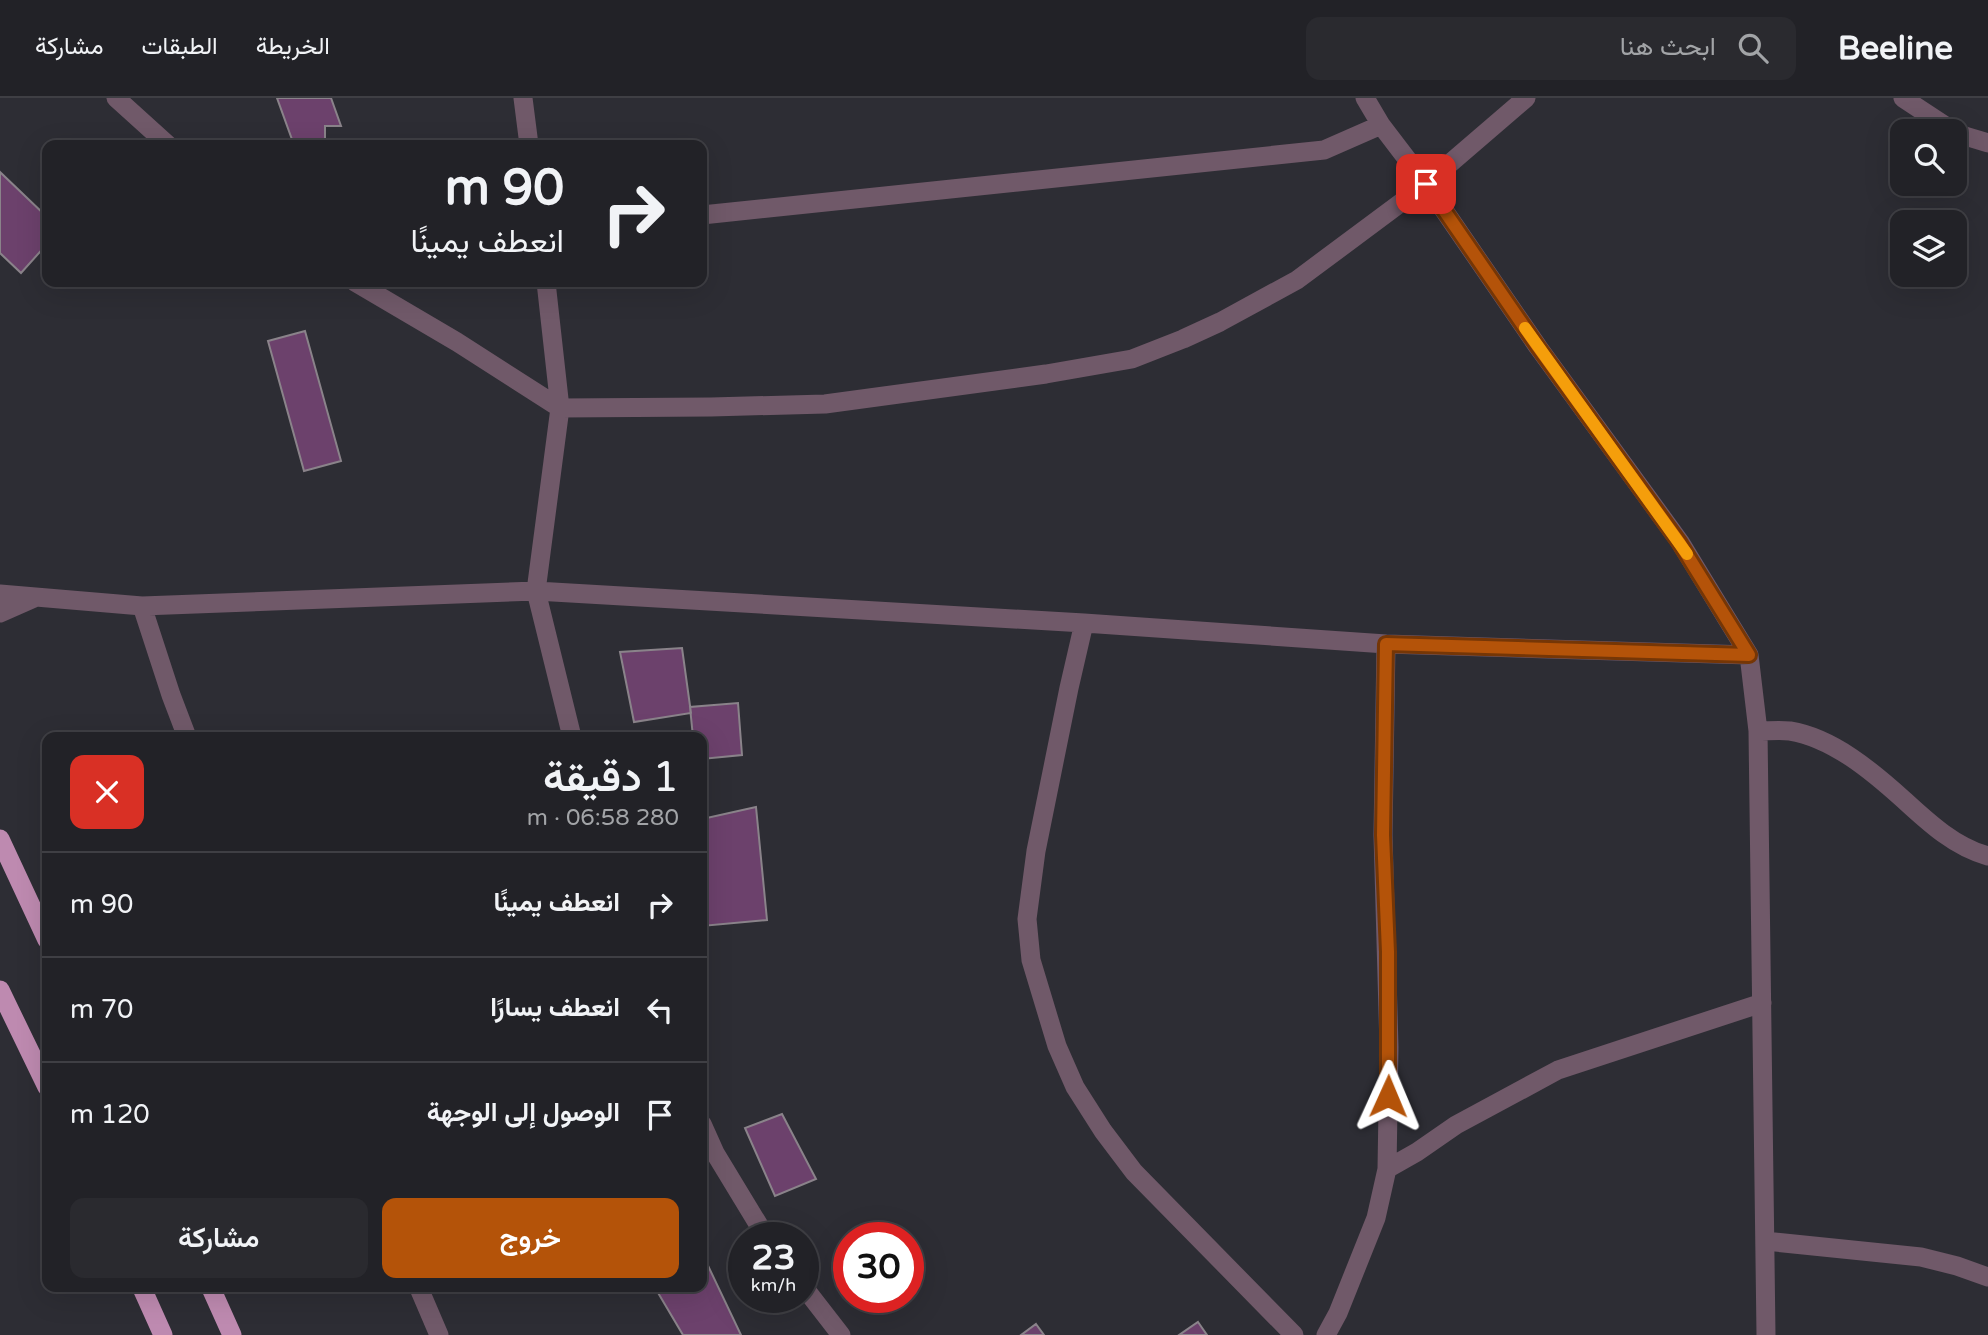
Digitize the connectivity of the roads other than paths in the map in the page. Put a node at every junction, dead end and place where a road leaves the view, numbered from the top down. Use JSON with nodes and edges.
{"nodes":[{"id":1,"x":116,"y":98,"type":"edge"},
{"id":2,"x":523,"y":98,"type":"edge"},
{"id":3,"x":1365,"y":98,"type":"edge"},
{"id":4,"x":1526,"y":98,"type":"edge"},
{"id":5,"x":1903,"y":98,"type":"edge"},
{"id":6,"x":1934,"y":119,"type":"edge"},
{"id":7,"x":1381,"y":125,"type":"junction"},
{"id":8,"x":1967,"y":137,"type":"edge"},
{"id":9,"x":162,"y":140,"type":"edge"},
{"id":10,"x":528,"y":140,"type":"edge"},
{"id":11,"x":1988,"y":144,"type":"edge"},
{"id":12,"x":1426,"y":184,"type":"junction"},
{"id":13,"x":707,"y":214,"type":"edge"},
{"id":14,"x":364,"y":287,"type":"edge"},
{"id":15,"x":547,"y":287,"type":"edge"},
{"id":16,"x":561,"y":408,"type":"junction"},
{"id":17,"x":536,"y":591,"type":"junction"},
{"id":18,"x":0,"y":594,"type":"edge"},
{"id":19,"x":35,"y":598,"type":"junction"},
{"id":20,"x":142,"y":607,"type":"junction"},
{"id":21,"x":0,"y":612,"type":"edge"},
{"id":22,"x":1084,"y":622,"type":"junction"},
{"id":23,"x":1386,"y":644,"type":"junction"},
{"id":24,"x":1749,"y":655,"type":"junction"},
{"id":25,"x":1758,"y":731,"type":"junction"},
{"id":26,"x":185,"y":732,"type":"edge"},
{"id":27,"x":571,"y":732,"type":"edge"},
{"id":28,"x":0,"y":839,"type":"edge"},
{"id":29,"x":1988,"y":856,"type":"edge"},
{"id":30,"x":42,"y":929,"type":"edge"},
{"id":31,"x":0,"y":990,"type":"edge"},
{"id":32,"x":1762,"y":1003,"type":"junction"},
{"id":33,"x":42,"y":1077,"type":"edge"},
{"id":34,"x":707,"y":1135,"type":"edge"},
{"id":35,"x":1387,"y":1169,"type":"junction"},
{"id":36,"x":757,"y":1222,"type":"edge"},
{"id":37,"x":1765,"y":1241,"type":"junction"},
{"id":38,"x":1988,"y":1278,"type":"edge"},
{"id":39,"x":144,"y":1292,"type":"edge"},
{"id":40,"x":213,"y":1292,"type":"edge"},
{"id":41,"x":421,"y":1292,"type":"edge"},
{"id":42,"x":819,"y":1307,"type":"edge"},
{"id":43,"x":163,"y":1335,"type":"edge"},
{"id":44,"x":232,"y":1335,"type":"edge"},
{"id":45,"x":439,"y":1335,"type":"edge"},
{"id":46,"x":841,"y":1335,"type":"edge"},
{"id":47,"x":1294,"y":1335,"type":"edge"},
{"id":48,"x":1326,"y":1335,"type":"edge"},
{"id":49,"x":1766,"y":1335,"type":"edge"}],
"edges":[{"from":1,"to":9,"type":"street"},
{"from":2,"to":10,"type":"street"},
{"from":3,"to":7,"type":"street"},
{"from":4,"to":12,"type":"street"},
{"from":5,"to":6,"type":"street"},
{"from":7,"to":12,"type":"street"},
{"from":7,"to":13,"type":"street"},
{"from":8,"to":11,"type":"street"},
{"from":12,"to":16,"type":"street"},
{"from":12,"to":24,"type":"street"},
{"from":14,"to":16,"type":"street"},
{"from":15,"to":16,"type":"street"},
{"from":16,"to":17,"type":"street"},
{"from":17,"to":20,"type":"street"},
{"from":17,"to":22,"type":"street"},
{"from":17,"to":27,"type":"street"},
{"from":18,"to":19,"type":"street"},
{"from":19,"to":20,"type":"street"},
{"from":19,"to":21,"type":"street"},
{"from":20,"to":26,"type":"street"},
{"from":22,"to":23,"type":"street"},
{"from":22,"to":47,"type":"street"},
{"from":23,"to":24,"type":"street"},
{"from":23,"to":35,"type":"street"},
{"from":24,"to":25,"type":"street"},
{"from":25,"to":29,"type":"street"},
{"from":25,"to":32,"type":"street"},
{"from":28,"to":30,"type":"highway"},
{"from":31,"to":33,"type":"highway"},
{"from":32,"to":35,"type":"street"},
{"from":32,"to":37,"type":"street"},
{"from":34,"to":36,"type":"street"},
{"from":35,"to":48,"type":"street"},
{"from":37,"to":38,"type":"street"},
{"from":37,"to":49,"type":"street"},
{"from":39,"to":43,"type":"highway"},
{"from":40,"to":44,"type":"highway"},
{"from":41,"to":45,"type":"street"},
{"from":42,"to":46,"type":"street"}]}
